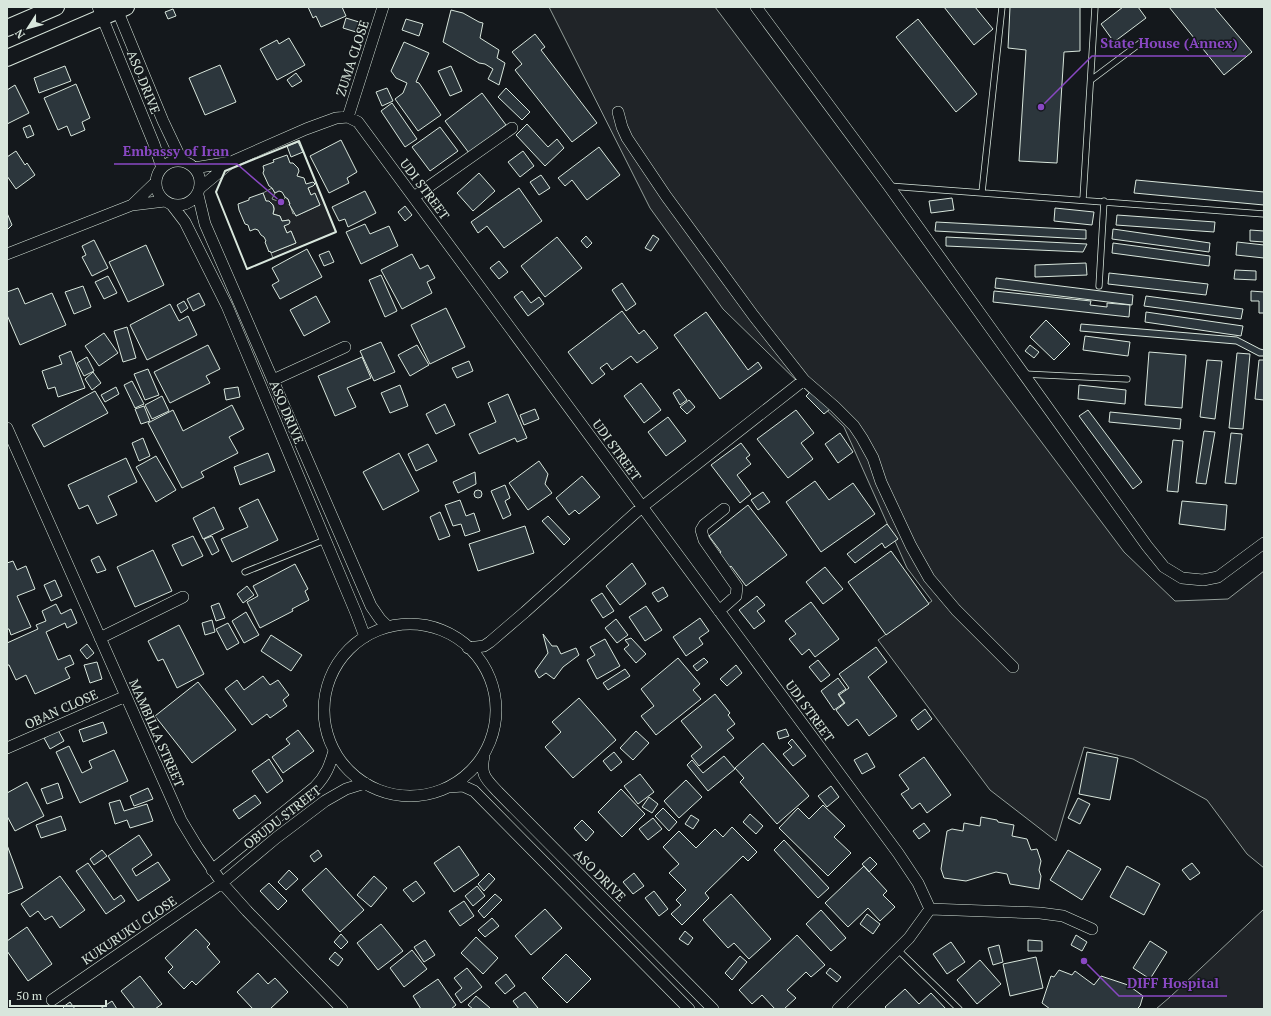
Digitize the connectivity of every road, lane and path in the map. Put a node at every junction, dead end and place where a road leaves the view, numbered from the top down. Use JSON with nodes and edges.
{"nodes":[{"id":1,"x":56,"y":7,"type":"edge"},
{"id":2,"x":383,"y":7,"type":"edge"},
{"id":3,"x":756,"y":7,"type":"edge"},
{"id":4,"x":1002,"y":7,"type":"edge"},
{"id":5,"x":1095,"y":7,"type":"edge"},
{"id":6,"x":120,"y":8,"type":"edge"},
{"id":7,"x":100,"y":12,"type":"edge"},
{"id":8,"x":7,"y":28,"type":"edge"},
{"id":9,"x":1143,"y":41,"type":"dead end"},
{"id":10,"x":7,"y":58,"type":"edge"},
{"id":11,"x":1091,"y":80,"type":"junction"},
{"id":12,"x":618,"y":112,"type":"dead end"},
{"id":13,"x":348,"y":117,"type":"junction"},
{"id":14,"x":512,"y":128,"type":"dead end"},
{"id":15,"x":182,"y":161,"type":"junction"},
{"id":16,"x":231,"y":162,"type":"junction"},
{"id":17,"x":162,"y":168,"type":"junction"},
{"id":18,"x":194,"y":168,"type":"junction"},
{"id":19,"x":156,"y":182,"type":"junction"},
{"id":20,"x":888,"y":185,"type":"junction"},
{"id":21,"x":199,"y":192,"type":"junction"},
{"id":22,"x":982,"y":192,"type":"junction"},
{"id":23,"x":414,"y":197,"type":"junction"},
{"id":24,"x":1083,"y":199,"type":"junction"},
{"id":25,"x":1104,"y":201,"type":"junction"},
{"id":26,"x":168,"y":203,"type":"junction"},
{"id":27,"x":132,"y":205,"type":"junction"},
{"id":28,"x":1264,"y":214,"type":"edge"},
{"id":29,"x":7,"y":254,"type":"edge"},
{"id":30,"x":1099,"y":286,"type":"dead end"},
{"id":31,"x":345,"y":348,"type":"dead end"},
{"id":32,"x":1023,"y":374,"type":"junction"},
{"id":33,"x":1128,"y":379,"type":"dead end"},
{"id":34,"x":273,"y":380,"type":"junction"},
{"id":35,"x":804,"y":380,"type":"junction"},
{"id":36,"x":7,"y":428,"type":"edge"},
{"id":37,"x":11,"y":452,"type":"edge"},
{"id":38,"x":642,"y":507,"type":"junction"},
{"id":39,"x":724,"y":509,"type":"dead end"},
{"id":40,"x":325,"y":540,"type":"junction"},
{"id":41,"x":1264,"y":543,"type":"edge"},
{"id":42,"x":245,"y":572,"type":"dead end"},
{"id":43,"x":182,"y":597,"type":"dead end"},
{"id":44,"x":719,"y":611,"type":"junction"},
{"id":45,"x":388,"y":627,"type":"junction"},
{"id":46,"x":365,"y":637,"type":"junction"},
{"id":47,"x":100,"y":638,"type":"junction"},
{"id":48,"x":468,"y":648,"type":"junction"},
{"id":49,"x":1013,"y":667,"type":"dead end"},
{"id":50,"x":126,"y":696,"type":"junction"},
{"id":51,"x":7,"y":748,"type":"edge"},
{"id":52,"x":334,"y":751,"type":"junction"},
{"id":53,"x":484,"y":754,"type":"junction"},
{"id":54,"x":365,"y":783,"type":"junction"},
{"id":55,"x":449,"y":787,"type":"junction"},
{"id":56,"x":212,"y":870,"type":"junction"},
{"id":57,"x":222,"y":883,"type":"junction"},
{"id":58,"x":930,"y":909,"type":"junction"},
{"id":59,"x":1092,"y":929,"type":"dead end"},
{"id":60,"x":898,"y":950,"type":"junction"},
{"id":61,"x":52,"y":1000,"type":"dead end"},
{"id":62,"x":340,"y":1008,"type":"edge"},
{"id":63,"x":689,"y":1009,"type":"edge"},
{"id":64,"x":713,"y":1009,"type":"edge"},
{"id":65,"x":838,"y":1009,"type":"edge"},
{"id":66,"x":959,"y":1009,"type":"edge"}],
"edges":[{"from":1,"to":8,"type":"main road"},
{"from":2,"to":13,"type":"street","name":"ZUMA CLOSE"},
{"from":3,"to":20,"type":"street"},
{"from":4,"to":22,"type":"lane"},
{"from":5,"to":11,"type":"lane"},
{"from":6,"to":7,"type":"main road"},
{"from":6,"to":15,"type":"street","name":"ASO DRIVE"},
{"from":7,"to":10,"type":"main road"},
{"from":7,"to":17,"type":"street","name":"ASO DRIVE"},
{"from":9,"to":11,"type":"lane"},
{"from":11,"to":24,"type":"lane"},
{"from":12,"to":35,"type":"street"},
{"from":13,"to":16,"type":"street"},
{"from":13,"to":23,"type":"street","name":"UDI STREET"},
{"from":14,"to":23,"type":"street"},
{"from":15,"to":17,"type":"street"},
{"from":15,"to":18,"type":"street"},
{"from":16,"to":18,"type":"street"},
{"from":16,"to":21,"type":"street"},
{"from":17,"to":19,"type":"street"},
{"from":18,"to":21,"type":"street"},
{"from":19,"to":26,"type":"street"},
{"from":19,"to":27,"type":"street"},
{"from":20,"to":22,"type":"lane"},
{"from":20,"to":32,"type":"street"},
{"from":21,"to":26,"type":"street"},
{"from":21,"to":34,"type":"street","name":"ASO DRIVE"},
{"from":22,"to":24,"type":"lane"},
{"from":23,"to":38,"type":"street","name":"UDI STREET"},
{"from":24,"to":25,"type":"lane"},
{"from":25,"to":28,"type":"lane"},
{"from":25,"to":30,"type":"lane"},
{"from":26,"to":27,"type":"street"},
{"from":26,"to":40,"type":"street","name":"ASO DRIVE"},
{"from":27,"to":29,"type":"street"},
{"from":31,"to":34,"type":"street"},
{"from":32,"to":33,"type":"lane"},
{"from":32,"to":41,"type":"street"},
{"from":34,"to":45,"type":"street","name":"ASO DRIVE"},
{"from":35,"to":38,"type":"street"},
{"from":35,"to":49,"type":"street"},
{"from":36,"to":37,"type":"street","name":"MAMBILLA STREET"},
{"from":37,"to":47,"type":"street","name":"MAMBILLA STREET"},
{"from":38,"to":44,"type":"street","name":"UDI STREET"},
{"from":38,"to":48,"type":"street"},
{"from":39,"to":44,"type":"street"},
{"from":40,"to":42,"type":"lane"},
{"from":40,"to":46,"type":"street","name":"ASO DRIVE"},
{"from":43,"to":47,"type":"street"},
{"from":44,"to":58,"type":"street","name":"UDI STREET"},
{"from":45,"to":46,"type":"street"},
{"from":45,"to":48,"type":"street"},
{"from":46,"to":52,"type":"street"},
{"from":47,"to":50,"type":"street","name":"MAMBILLA STREET"},
{"from":48,"to":53,"type":"street"},
{"from":50,"to":51,"type":"street","name":"OBAN CLOSE"},
{"from":50,"to":56,"type":"street","name":"MAMBILLA STREET"},
{"from":52,"to":54,"type":"street"},
{"from":52,"to":56,"type":"street","name":"OBUDU STREET"},
{"from":53,"to":55,"type":"street"},
{"from":53,"to":64,"type":"street","name":"ASO DRIVE"},
{"from":54,"to":55,"type":"street"},
{"from":54,"to":57,"type":"street","name":"OBUDU STREET"},
{"from":55,"to":63,"type":"street"},
{"from":56,"to":57,"type":"street","name":"MAMBILLA STREET"},
{"from":57,"to":61,"type":"street","name":"KUKURUKU CLOSE"},
{"from":57,"to":62,"type":"street","name":"MAMBILLA STREET"},
{"from":58,"to":59,"type":"street"},
{"from":58,"to":60,"type":"street"},
{"from":60,"to":65,"type":"street"},
{"from":60,"to":66,"type":"lane"}]}
